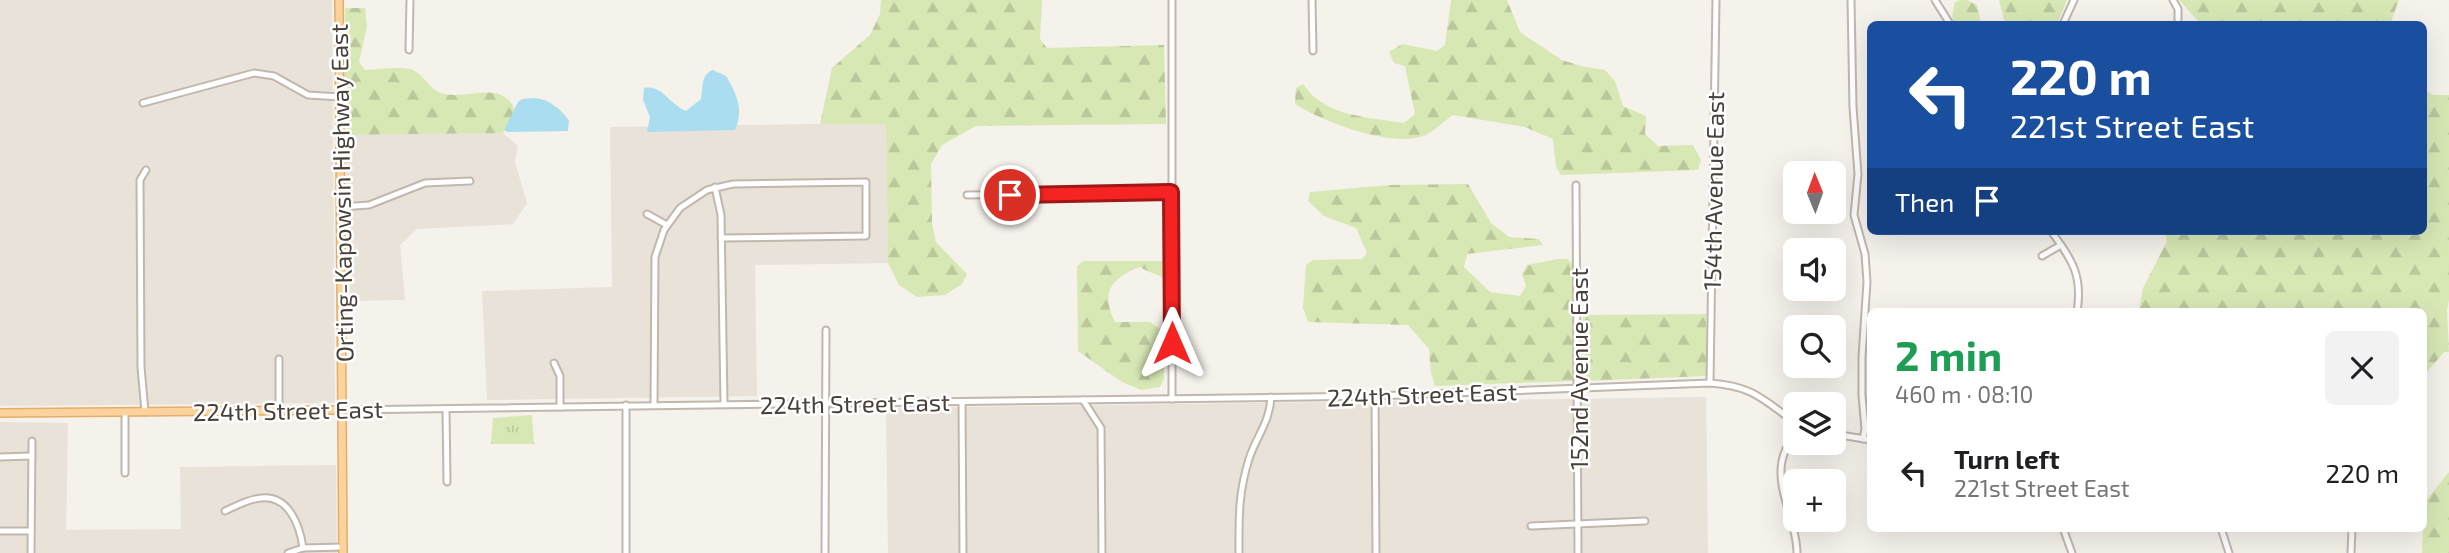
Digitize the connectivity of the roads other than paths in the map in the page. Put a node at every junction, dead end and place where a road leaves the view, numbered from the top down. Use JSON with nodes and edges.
{"nodes":[{"id":1,"x":339,"y":0,"type":"edge"},
{"id":2,"x":410,"y":0,"type":"edge"},
{"id":3,"x":1172,"y":0,"type":"edge"},
{"id":4,"x":1312,"y":0,"type":"edge"},
{"id":5,"x":1716,"y":0,"type":"edge"},
{"id":6,"x":1851,"y":0,"type":"edge"},
{"id":7,"x":1935,"y":0,"type":"edge"},
{"id":8,"x":2074,"y":0,"type":"edge"},
{"id":9,"x":2173,"y":0,"type":"edge"},
{"id":10,"x":1948,"y":21,"type":"edge"},
{"id":11,"x":2064,"y":21,"type":"edge"},
{"id":12,"x":2179,"y":21,"type":"edge"},
{"id":13,"x":409,"y":50,"type":"dead end"},
{"id":14,"x":1313,"y":51,"type":"dead end"},
{"id":15,"x":340,"y":97,"type":"junction"},
{"id":16,"x":143,"y":103,"type":"dead end"},
{"id":17,"x":146,"y":170,"type":"dead end"},
{"id":18,"x":470,"y":181,"type":"dead end"},
{"id":19,"x":1576,"y":185,"type":"dead end"},
{"id":20,"x":715,"y":187,"type":"junction"},
{"id":21,"x":1171,"y":192,"type":"junction"},
{"id":22,"x":967,"y":195,"type":"dead end"},
{"id":23,"x":341,"y":207,"type":"junction"},
{"id":24,"x":648,"y":214,"type":"dead end"},
{"id":25,"x":667,"y":225,"type":"junction"},
{"id":26,"x":2054,"y":235,"type":"edge"},
{"id":27,"x":721,"y":238,"type":"junction"},
{"id":28,"x":2061,"y":245,"type":"junction"},
{"id":29,"x":2042,"y":256,"type":"dead end"},
{"id":30,"x":2077,"y":308,"type":"edge"},
{"id":31,"x":826,"y":330,"type":"dead end"},
{"id":32,"x":279,"y":359,"type":"dead end"},
{"id":33,"x":554,"y":363,"type":"dead end"},
{"id":34,"x":1710,"y":383,"type":"junction"},
{"id":35,"x":1578,"y":388,"type":"junction"},
{"id":36,"x":1375,"y":396,"type":"junction"},
{"id":37,"x":1272,"y":397,"type":"junction"},
{"id":38,"x":1172,"y":399,"type":"junction"},
{"id":39,"x":1083,"y":400,"type":"junction"},
{"id":40,"x":962,"y":402,"type":"junction"},
{"id":41,"x":827,"y":403,"type":"junction"},
{"id":42,"x":724,"y":404,"type":"junction"},
{"id":43,"x":626,"y":405,"type":"junction"},
{"id":44,"x":654,"y":405,"type":"junction"},
{"id":45,"x":560,"y":407,"type":"junction"},
{"id":46,"x":446,"y":409,"type":"junction"},
{"id":47,"x":343,"y":410,"type":"junction"},
{"id":48,"x":279,"y":411,"type":"junction"},
{"id":49,"x":125,"y":412,"type":"junction"},
{"id":50,"x":145,"y":412,"type":"junction"},
{"id":51,"x":0,"y":413,"type":"edge"},
{"id":52,"x":1783,"y":413,"type":"edge"},
{"id":53,"x":1846,"y":436,"type":"edge"},
{"id":54,"x":1863,"y":439,"type":"junction"},
{"id":55,"x":1867,"y":440,"type":"edge"},
{"id":56,"x":32,"y":441,"type":"dead end"},
{"id":57,"x":1784,"y":455,"type":"edge"},
{"id":58,"x":32,"y":456,"type":"junction"},
{"id":59,"x":0,"y":457,"type":"edge"},
{"id":60,"x":125,"y":473,"type":"dead end"},
{"id":61,"x":447,"y":482,"type":"dead end"},
{"id":62,"x":225,"y":511,"type":"dead end"},
{"id":63,"x":1645,"y":521,"type":"dead end"},
{"id":64,"x":1578,"y":524,"type":"junction"},
{"id":65,"x":1531,"y":526,"type":"dead end"},
{"id":66,"x":0,"y":531,"type":"edge"},
{"id":67,"x":32,"y":531,"type":"junction"},
{"id":68,"x":2064,"y":532,"type":"edge"},
{"id":69,"x":2222,"y":532,"type":"edge"},
{"id":70,"x":2352,"y":532,"type":"edge"},
{"id":71,"x":303,"y":548,"type":"junction"},
{"id":72,"x":343,"y":550,"type":"edge"},
{"id":73,"x":31,"y":553,"type":"edge"},
{"id":74,"x":288,"y":553,"type":"edge"},
{"id":75,"x":626,"y":553,"type":"edge"},
{"id":76,"x":825,"y":553,"type":"edge"},
{"id":77,"x":963,"y":553,"type":"edge"},
{"id":78,"x":1102,"y":553,"type":"edge"},
{"id":79,"x":1239,"y":553,"type":"edge"},
{"id":80,"x":1376,"y":553,"type":"edge"},
{"id":81,"x":1578,"y":553,"type":"edge"},
{"id":82,"x":1797,"y":553,"type":"edge"},
{"id":83,"x":2072,"y":553,"type":"edge"},
{"id":84,"x":2229,"y":553,"type":"edge"},
{"id":85,"x":2351,"y":553,"type":"edge"}],
"edges":[{"from":1,"to":15,"type":"main road","name":"Orting-Kapowsin Highway East"},
{"from":2,"to":13,"type":"street"},
{"from":3,"to":21,"type":"street"},
{"from":4,"to":14,"type":"street"},
{"from":5,"to":34,"type":"street","name":"154th Avenue East"},
{"from":6,"to":54,"type":"street"},
{"from":7,"to":10,"type":"street"},
{"from":8,"to":11,"type":"street"},
{"from":9,"to":12,"type":"street"},
{"from":15,"to":16,"type":"street"},
{"from":15,"to":23,"type":"main road","name":"Orting-Kapowsin Highway East"},
{"from":17,"to":50,"type":"street"},
{"from":18,"to":23,"type":"street"},
{"from":19,"to":35,"type":"street","name":"152nd Avenue East"},
{"from":20,"to":25,"type":"street"},
{"from":20,"to":27,"type":"street"},
{"from":20,"to":27,"type":"street"},
{"from":21,"to":22,"type":"street"},
{"from":21,"to":38,"type":"street"},
{"from":23,"to":47,"type":"main road","name":"Orting-Kapowsin Highway East"},
{"from":24,"to":25,"type":"street"},
{"from":25,"to":44,"type":"street"},
{"from":26,"to":28,"type":"street"},
{"from":27,"to":42,"type":"street"},
{"from":28,"to":29,"type":"street"},
{"from":28,"to":30,"type":"street"},
{"from":31,"to":41,"type":"street"},
{"from":32,"to":48,"type":"street"},
{"from":33,"to":45,"type":"street"},
{"from":34,"to":35,"type":"street","name":"224th Street East"},
{"from":34,"to":52,"type":"street","name":"224th Street East"},
{"from":35,"to":36,"type":"street","name":"224th Street East"},
{"from":35,"to":64,"type":"street","name":"152nd Avenue East"},
{"from":36,"to":37,"type":"street","name":"224th Street East"},
{"from":36,"to":80,"type":"street"},
{"from":37,"to":38,"type":"street","name":"224th Street East"},
{"from":37,"to":79,"type":"street"},
{"from":38,"to":39,"type":"street","name":"224th Street East"},
{"from":39,"to":40,"type":"street","name":"224th Street East"},
{"from":39,"to":78,"type":"street"},
{"from":40,"to":41,"type":"street","name":"224th Street East"},
{"from":40,"to":77,"type":"street"},
{"from":41,"to":42,"type":"street","name":"224th Street East"},
{"from":41,"to":76,"type":"street"},
{"from":42,"to":44,"type":"street","name":"224th Street East"},
{"from":43,"to":44,"type":"street","name":"224th Street East"},
{"from":43,"to":45,"type":"street","name":"224th Street East"},
{"from":43,"to":75,"type":"street"},
{"from":45,"to":46,"type":"street","name":"224th Street East"},
{"from":46,"to":47,"type":"street","name":"224th Street East"},
{"from":46,"to":61,"type":"street"},
{"from":47,"to":48,"type":"main road","name":"224th Street East"},
{"from":47,"to":72,"type":"main road","name":"Orting-Kapowsin Highway East"},
{"from":48,"to":50,"type":"main road","name":"224th Street East"},
{"from":49,"to":50,"type":"main road","name":"224th Street East"},
{"from":49,"to":51,"type":"main road","name":"224th Street East"},
{"from":49,"to":60,"type":"street"},
{"from":53,"to":54,"type":"street"},
{"from":54,"to":55,"type":"street"},
{"from":56,"to":58,"type":"street"},
{"from":57,"to":82,"type":"street"},
{"from":58,"to":59,"type":"street"},
{"from":58,"to":67,"type":"street"},
{"from":62,"to":71,"type":"street"},
{"from":63,"to":64,"type":"street"},
{"from":64,"to":65,"type":"street"},
{"from":64,"to":81,"type":"street","name":"152nd Avenue East"},
{"from":66,"to":67,"type":"street"},
{"from":67,"to":73,"type":"street"},
{"from":68,"to":83,"type":"street"},
{"from":69,"to":84,"type":"street"},
{"from":70,"to":85,"type":"street"},
{"from":71,"to":72,"type":"street"},
{"from":71,"to":74,"type":"street"}]}
